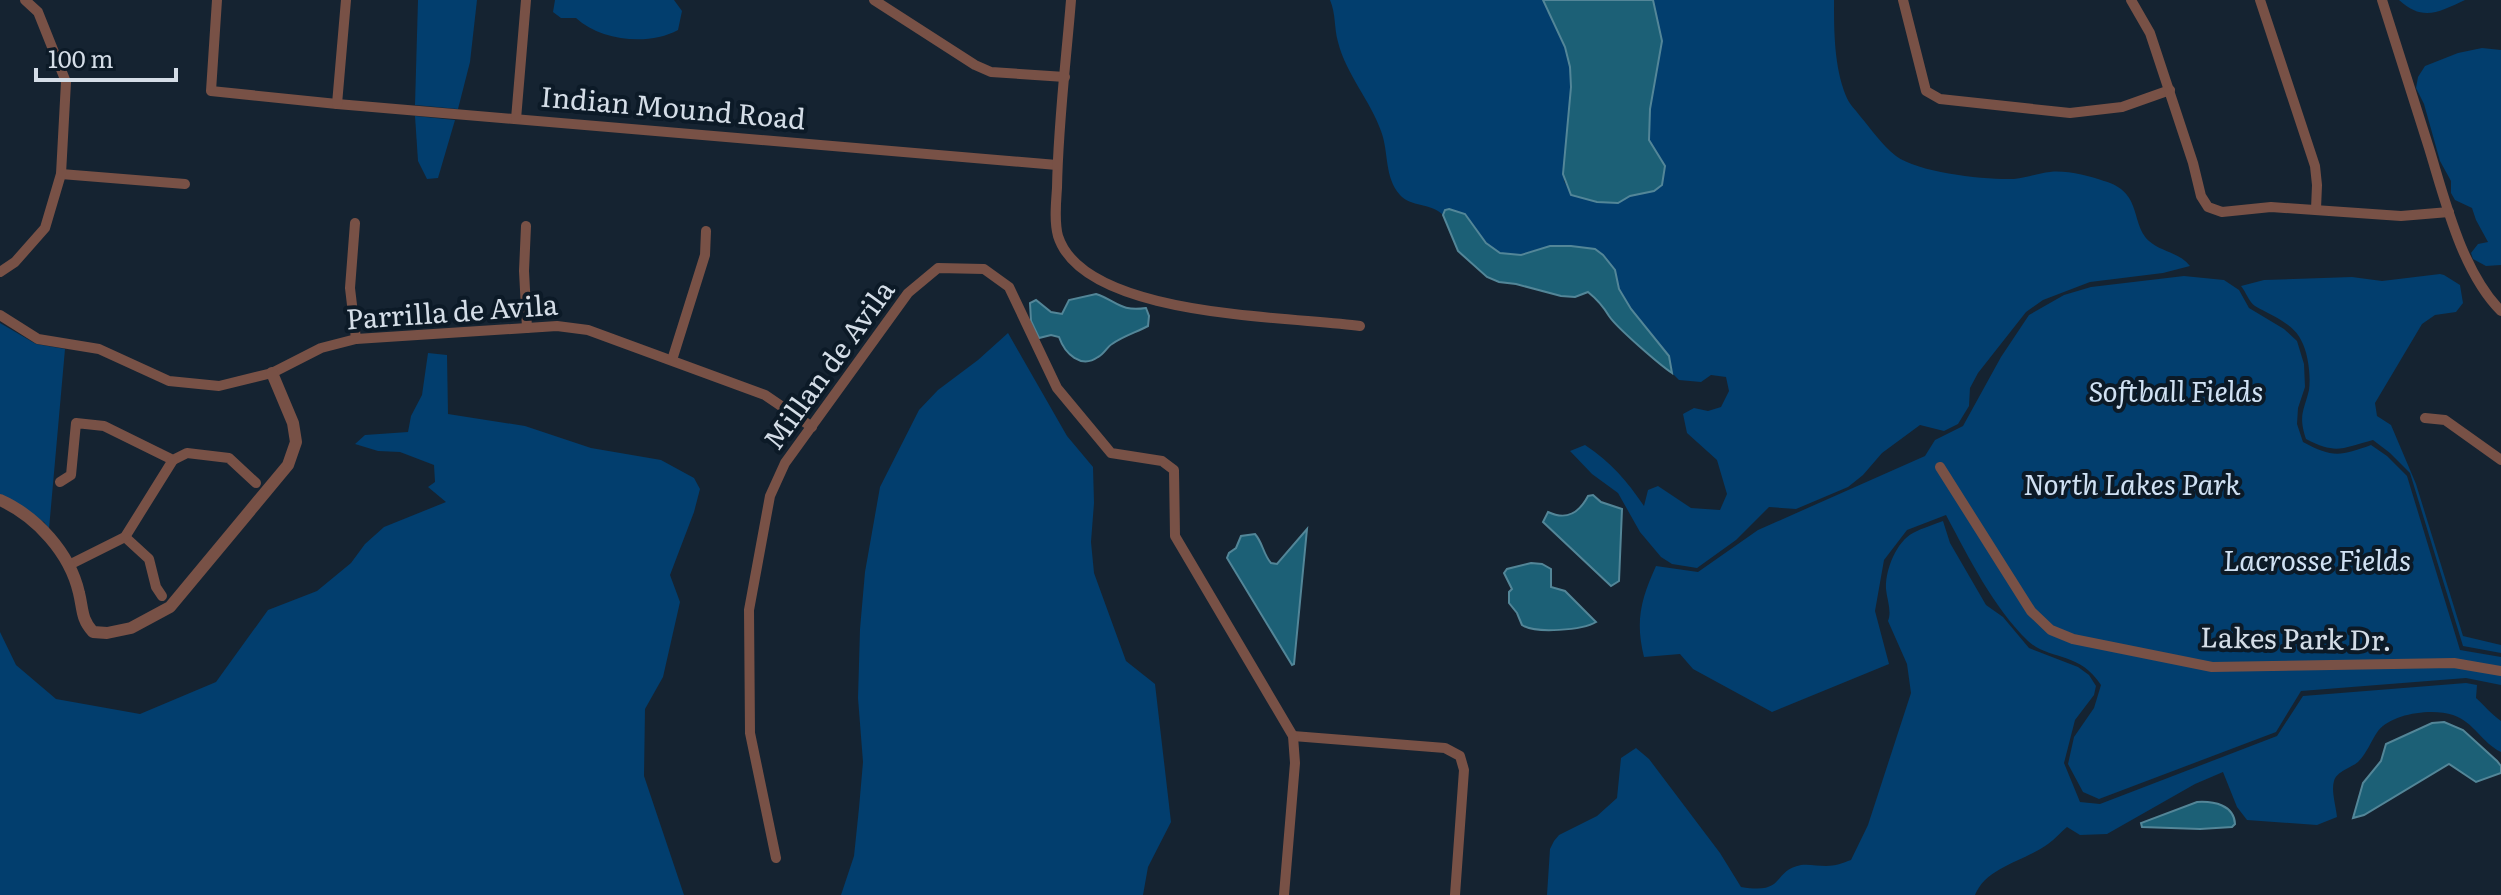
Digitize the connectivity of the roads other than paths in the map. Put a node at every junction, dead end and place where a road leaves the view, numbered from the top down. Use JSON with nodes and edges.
{"nodes":[{"id":1,"x":25,"y":0,"type":"edge"},
{"id":2,"x":217,"y":0,"type":"edge"},
{"id":3,"x":346,"y":0,"type":"edge"},
{"id":4,"x":526,"y":0,"type":"edge"},
{"id":5,"x":874,"y":0,"type":"edge"},
{"id":6,"x":1071,"y":0,"type":"edge"},
{"id":7,"x":1903,"y":0,"type":"edge"},
{"id":8,"x":2131,"y":0,"type":"edge"},
{"id":9,"x":2260,"y":0,"type":"edge"},
{"id":10,"x":2382,"y":0,"type":"edge"},
{"id":11,"x":1065,"y":77,"type":"junction"},
{"id":12,"x":2170,"y":90,"type":"junction"},
{"id":13,"x":337,"y":104,"type":"junction"},
{"id":14,"x":516,"y":119,"type":"junction"},
{"id":15,"x":1057,"y":165,"type":"junction"},
{"id":16,"x":61,"y":174,"type":"junction"},
{"id":17,"x":185,"y":184,"type":"dead end"},
{"id":18,"x":2316,"y":209,"type":"junction"},
{"id":19,"x":2449,"y":212,"type":"junction"},
{"id":20,"x":355,"y":223,"type":"dead end"},
{"id":21,"x":526,"y":226,"type":"dead end"},
{"id":22,"x":706,"y":231,"type":"dead end"},
{"id":23,"x":0,"y":272,"type":"edge"},
{"id":24,"x":2501,"y":311,"type":"edge"},
{"id":25,"x":0,"y":315,"type":"edge"},
{"id":26,"x":1360,"y":326,"type":"dead end"},
{"id":27,"x":527,"y":328,"type":"junction"},
{"id":28,"x":356,"y":339,"type":"junction"},
{"id":29,"x":672,"y":360,"type":"junction"},
{"id":30,"x":272,"y":373,"type":"junction"},
{"id":31,"x":2425,"y":418,"type":"dead end"},
{"id":32,"x":812,"y":427,"type":"junction"},
{"id":33,"x":173,"y":460,"type":"junction"},
{"id":34,"x":2501,"y":460,"type":"edge"},
{"id":35,"x":1940,"y":467,"type":"dead end"},
{"id":36,"x":60,"y":482,"type":"dead end"},
{"id":37,"x":256,"y":483,"type":"dead end"},
{"id":38,"x":0,"y":500,"type":"edge"},
{"id":39,"x":125,"y":537,"type":"junction"},
{"id":40,"x":69,"y":565,"type":"junction"},
{"id":41,"x":162,"y":596,"type":"dead end"},
{"id":42,"x":2501,"y":671,"type":"edge"},
{"id":43,"x":1293,"y":736,"type":"junction"},
{"id":44,"x":776,"y":858,"type":"dead end"},
{"id":45,"x":1284,"y":895,"type":"edge"},
{"id":46,"x":1455,"y":895,"type":"edge"}],
"edges":[{"from":1,"to":16,"type":"street"},
{"from":2,"to":13,"type":"street","name":"Indian Mound Road"},
{"from":3,"to":13,"type":"street"},
{"from":4,"to":14,"type":"street"},
{"from":5,"to":11,"type":"street"},
{"from":6,"to":11,"type":"street"},
{"from":7,"to":12,"type":"street"},
{"from":8,"to":12,"type":"street"},
{"from":9,"to":18,"type":"street"},
{"from":10,"to":19,"type":"street"},
{"from":11,"to":15,"type":"street"},
{"from":12,"to":18,"type":"street"},
{"from":13,"to":14,"type":"street","name":"Indian Mound Road"},
{"from":14,"to":15,"type":"street","name":"Indian Mound Road"},
{"from":15,"to":26,"type":"street"},
{"from":16,"to":17,"type":"street"},
{"from":16,"to":23,"type":"street"},
{"from":18,"to":19,"type":"street"},
{"from":19,"to":24,"type":"street"},
{"from":20,"to":28,"type":"street"},
{"from":21,"to":27,"type":"street"},
{"from":22,"to":29,"type":"street"},
{"from":25,"to":30,"type":"street","name":"Parrilla de Avila"},
{"from":27,"to":28,"type":"street","name":"Parrilla de Avila"},
{"from":27,"to":29,"type":"street","name":"Parrilla de Avila"},
{"from":28,"to":30,"type":"street","name":"Parrilla de Avila"},
{"from":29,"to":32,"type":"street","name":"Parrilla de Avila"},
{"from":30,"to":40,"type":"street"},
{"from":31,"to":34,"type":"street"},
{"from":32,"to":43,"type":"street","name":"Millan de Avila"},
{"from":32,"to":44,"type":"street","name":"Millan de Avila"},
{"from":33,"to":36,"type":"street"},
{"from":33,"to":37,"type":"street"},
{"from":33,"to":39,"type":"street"},
{"from":35,"to":42,"type":"street","name":"Lakes Park Dr."},
{"from":38,"to":40,"type":"street"},
{"from":39,"to":40,"type":"street"},
{"from":39,"to":41,"type":"street"},
{"from":43,"to":45,"type":"street","name":"Millan de Avila"},
{"from":43,"to":46,"type":"street"}]}
